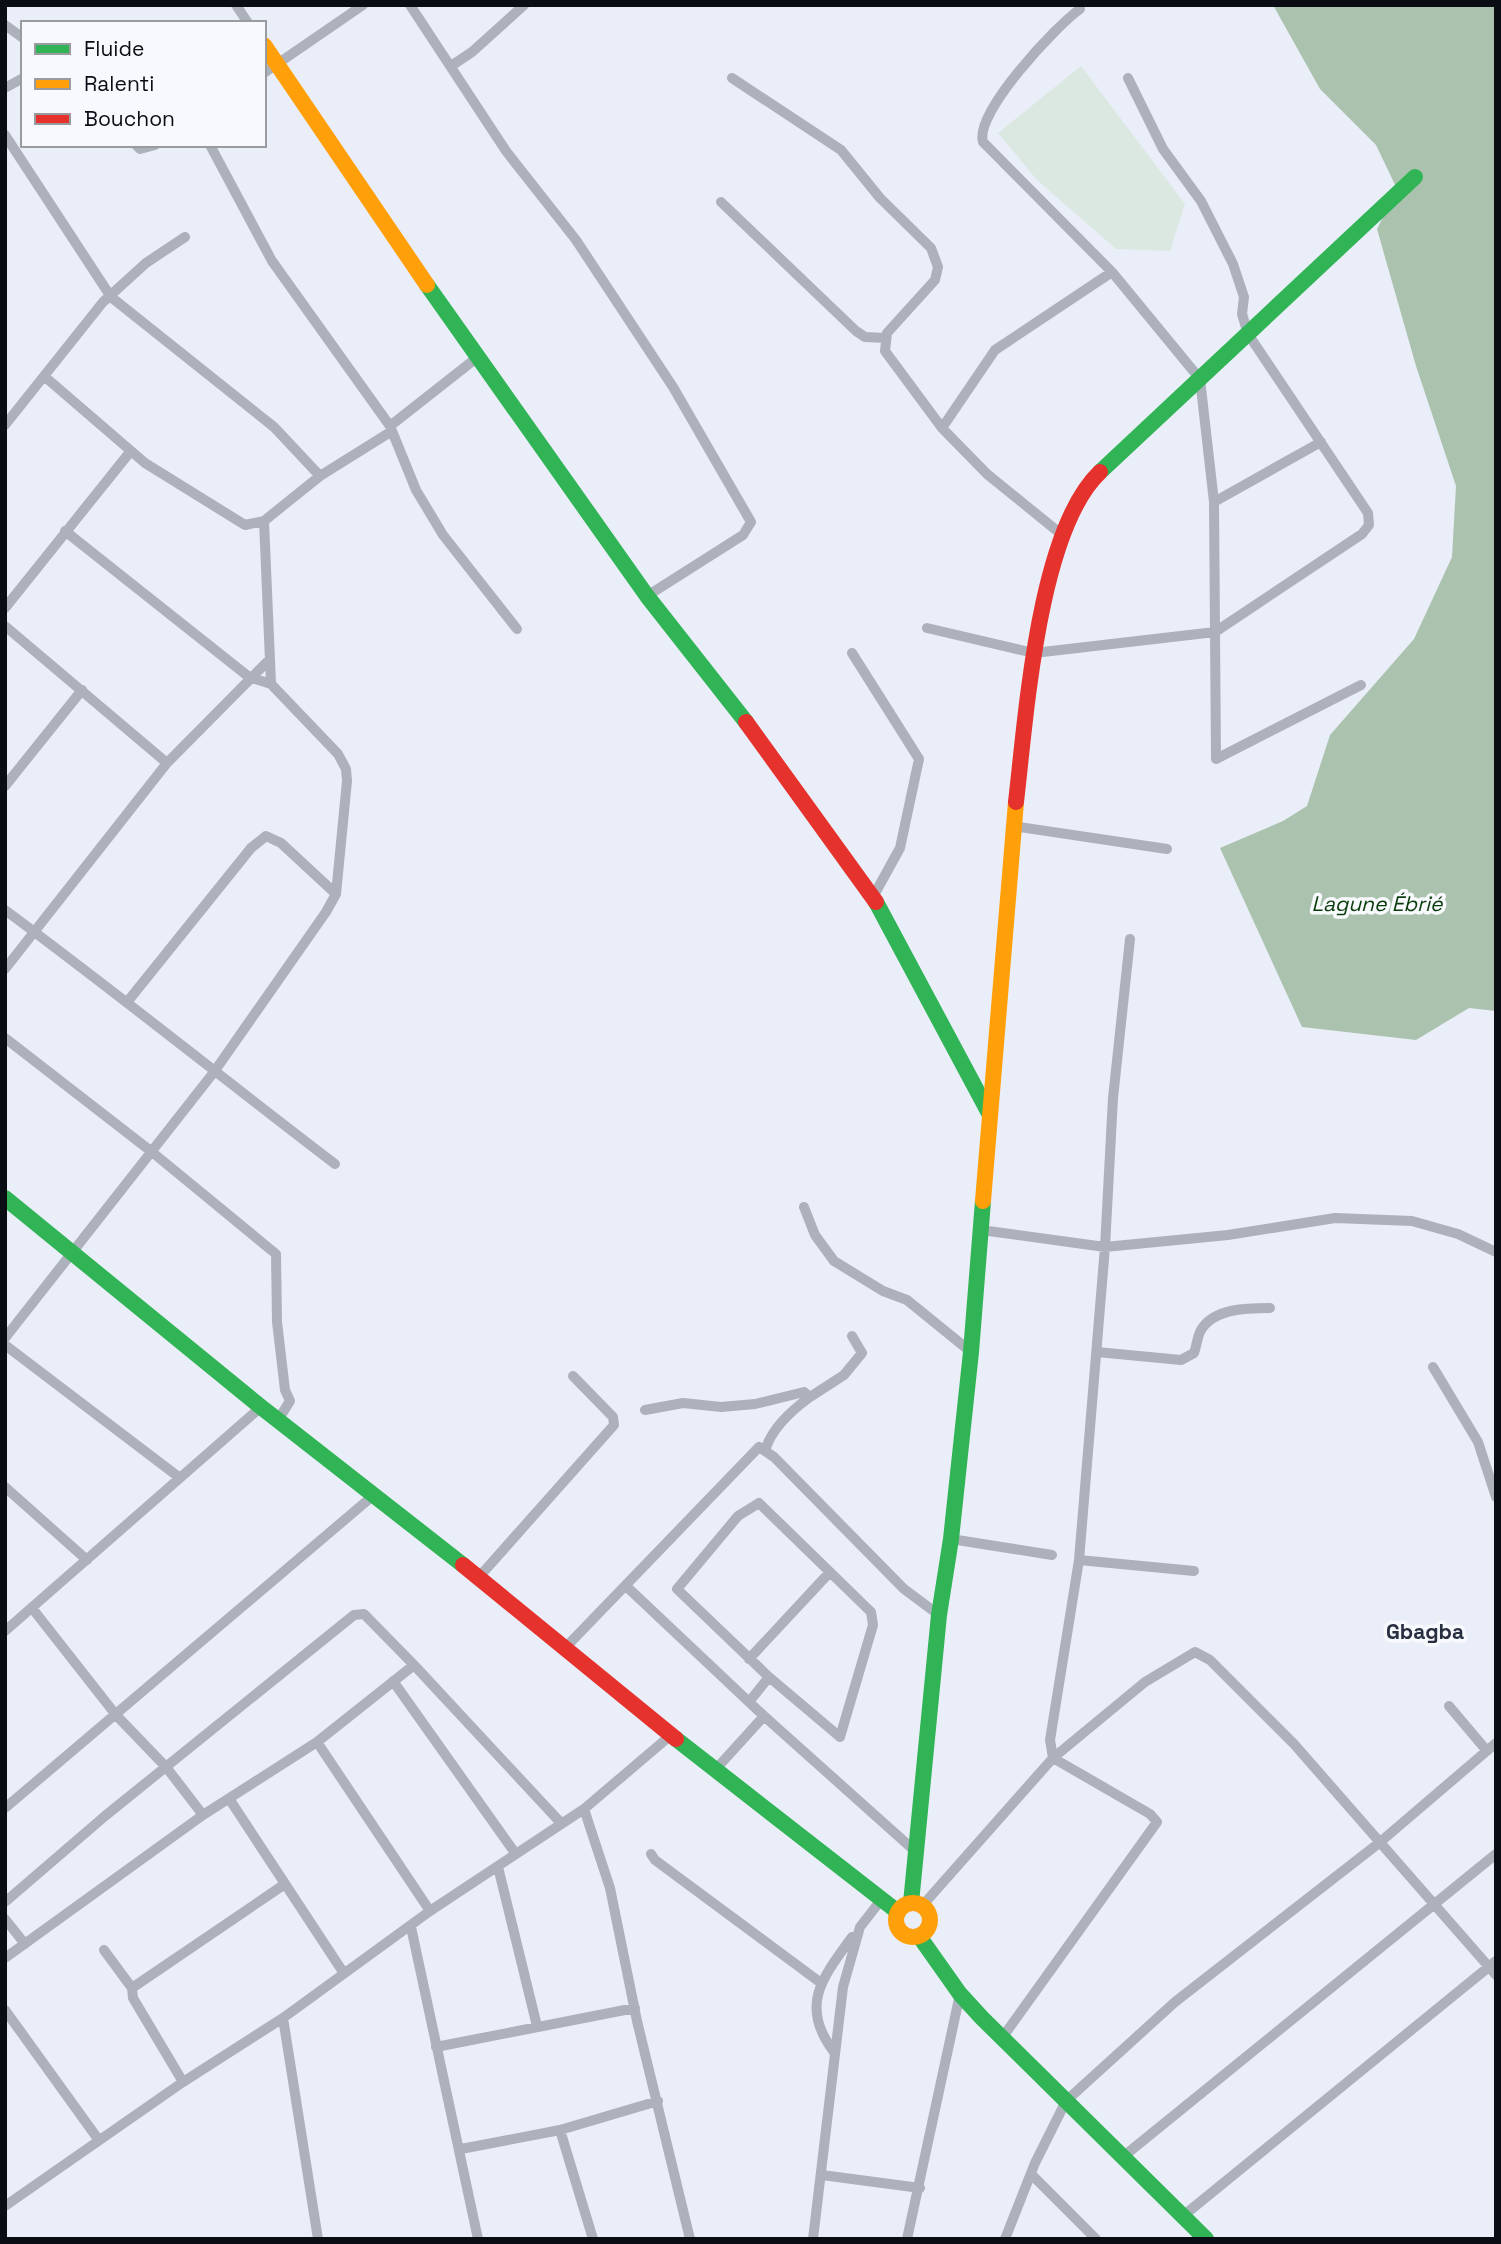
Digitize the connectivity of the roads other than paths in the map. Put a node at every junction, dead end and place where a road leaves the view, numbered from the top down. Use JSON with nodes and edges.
{"nodes":[{"id":1,"x":236,"y":5,"type":"edge"},
{"id":2,"x":363,"y":5,"type":"edge"},
{"id":3,"x":410,"y":5,"type":"edge"},
{"id":4,"x":524,"y":5,"type":"edge"},
{"id":5,"x":1080,"y":9,"type":"dead end"},
{"id":6,"x":247,"y":21,"type":"edge"},
{"id":7,"x":5,"y":25,"type":"edge"},
{"id":8,"x":21,"y":37,"type":"edge"},
{"id":9,"x":451,"y":66,"type":"junction"},
{"id":10,"x":271,"y":68,"type":"edge"},
{"id":11,"x":732,"y":78,"type":"dead end"},
{"id":12,"x":1128,"y":78,"type":"dead end"},
{"id":13,"x":21,"y":79,"type":"edge"},
{"id":14,"x":5,"y":88,"type":"edge"},
{"id":15,"x":5,"y":135,"type":"edge"},
{"id":16,"x":211,"y":147,"type":"edge"},
{"id":17,"x":1416,"y":177,"type":"dead end"},
{"id":18,"x":721,"y":202,"type":"dead end"},
{"id":19,"x":185,"y":237,"type":"dead end"},
{"id":20,"x":1112,"y":272,"type":"junction"},
{"id":21,"x":111,"y":297,"type":"junction"},
{"id":22,"x":1248,"y":334,"type":"junction"},
{"id":23,"x":885,"y":338,"type":"junction"},
{"id":24,"x":479,"y":356,"type":"junction"},
{"id":25,"x":44,"y":376,"type":"junction"},
{"id":26,"x":1200,"y":379,"type":"junction"},
{"id":27,"x":5,"y":425,"type":"edge"},
{"id":28,"x":391,"y":428,"type":"junction"},
{"id":29,"x":942,"y":428,"type":"junction"},
{"id":30,"x":1321,"y":442,"type":"junction"},
{"id":31,"x":130,"y":452,"type":"junction"},
{"id":32,"x":320,"y":476,"type":"junction"},
{"id":33,"x":1214,"y":502,"type":"junction"},
{"id":34,"x":264,"y":521,"type":"junction"},
{"id":35,"x":65,"y":531,"type":"junction"},
{"id":36,"x":1061,"y":534,"type":"junction"},
{"id":37,"x":647,"y":596,"type":"junction"},
{"id":38,"x":5,"y":608,"type":"edge"},
{"id":39,"x":5,"y":626,"type":"edge"},
{"id":40,"x":927,"y":628,"type":"dead end"},
{"id":41,"x":517,"y":629,"type":"dead end"},
{"id":42,"x":1215,"y":632,"type":"junction"},
{"id":43,"x":852,"y":653,"type":"dead end"},
{"id":44,"x":1034,"y":653,"type":"junction"},
{"id":45,"x":269,"y":660,"type":"junction"},
{"id":46,"x":249,"y":677,"type":"junction"},
{"id":47,"x":271,"y":684,"type":"junction"},
{"id":48,"x":1362,"y":685,"type":"dead end"},
{"id":49,"x":82,"y":690,"type":"junction"},
{"id":50,"x":167,"y":763,"type":"junction"},
{"id":51,"x":5,"y":786,"type":"edge"},
{"id":52,"x":1013,"y":826,"type":"junction"},
{"id":53,"x":1167,"y":849,"type":"dead end"},
{"id":54,"x":336,"y":894,"type":"junction"},
{"id":55,"x":873,"y":897,"type":"junction"},
{"id":56,"x":5,"y":910,"type":"edge"},
{"id":57,"x":35,"y":932,"type":"junction"},
{"id":58,"x":1130,"y":939,"type":"dead end"},
{"id":59,"x":5,"y":970,"type":"edge"},
{"id":60,"x":128,"y":1001,"type":"junction"},
{"id":61,"x":5,"y":1038,"type":"edge"},
{"id":62,"x":214,"y":1072,"type":"junction"},
{"id":63,"x":990,"y":1115,"type":"junction"},
{"id":64,"x":152,"y":1152,"type":"junction"},
{"id":65,"x":335,"y":1164,"type":"dead end"},
{"id":66,"x":5,"y":1198,"type":"edge"},
{"id":67,"x":804,"y":1207,"type":"dead end"},
{"id":68,"x":981,"y":1230,"type":"junction"},
{"id":69,"x":1105,"y":1247,"type":"junction"},
{"id":70,"x":75,"y":1252,"type":"junction"},
{"id":71,"x":1496,"y":1252,"type":"edge"},
{"id":72,"x":1270,"y":1308,"type":"dead end"},
{"id":73,"x":852,"y":1336,"type":"dead end"},
{"id":74,"x":5,"y":1338,"type":"edge"},
{"id":75,"x":5,"y":1345,"type":"edge"},
{"id":76,"x":1097,"y":1352,"type":"junction"},
{"id":77,"x":971,"y":1353,"type":"junction"},
{"id":78,"x":1433,"y":1367,"type":"dead end"},
{"id":79,"x":573,"y":1376,"type":"dead end"},
{"id":80,"x":810,"y":1397,"type":"junction"},
{"id":81,"x":261,"y":1407,"type":"junction"},
{"id":82,"x":645,"y":1410,"type":"dead end"},
{"id":83,"x":278,"y":1420,"type":"junction"},
{"id":84,"x":765,"y":1451,"type":"junction"},
{"id":85,"x":180,"y":1478,"type":"junction"},
{"id":86,"x":5,"y":1487,"type":"edge"},
{"id":87,"x":375,"y":1494,"type":"junction"},
{"id":88,"x":1496,"y":1497,"type":"edge"},
{"id":89,"x":951,"y":1539,"type":"junction"},
{"id":90,"x":1052,"y":1555,"type":"dead end"},
{"id":91,"x":87,"y":1560,"type":"junction"},
{"id":92,"x":1079,"y":1560,"type":"junction"},
{"id":93,"x":830,"y":1572,"type":"junction"},
{"id":94,"x":1194,"y":1572,"type":"dead end"},
{"id":95,"x":479,"y":1577,"type":"junction"},
{"id":96,"x":626,"y":1586,"type":"junction"},
{"id":97,"x":32,"y":1608,"type":"junction"},
{"id":98,"x":939,"y":1615,"type":"junction"},
{"id":99,"x":5,"y":1631,"type":"edge"},
{"id":100,"x":565,"y":1648,"type":"junction"},
{"id":101,"x":749,"y":1659,"type":"junction"},
{"id":102,"x":414,"y":1665,"type":"junction"},
{"id":103,"x":769,"y":1677,"type":"junction"},
{"id":104,"x":393,"y":1681,"type":"junction"},
{"id":105,"x":749,"y":1702,"type":"junction"},
{"id":106,"x":1449,"y":1706,"type":"dead end"},
{"id":107,"x":116,"y":1715,"type":"junction"},
{"id":108,"x":764,"y":1716,"type":"junction"},
{"id":109,"x":671,"y":1735,"type":"junction"},
{"id":110,"x":317,"y":1742,"type":"junction"},
{"id":111,"x":1491,"y":1747,"type":"edge"},
{"id":112,"x":1053,"y":1758,"type":"junction"},
{"id":113,"x":166,"y":1767,"type":"junction"},
{"id":114,"x":716,"y":1769,"type":"junction"},
{"id":115,"x":230,"y":1800,"type":"junction"},
{"id":116,"x":5,"y":1808,"type":"edge"},
{"id":117,"x":584,"y":1809,"type":"junction"},
{"id":118,"x":203,"y":1815,"type":"junction"},
{"id":119,"x":560,"y":1822,"type":"junction"},
{"id":120,"x":1379,"y":1843,"type":"junction"},
{"id":121,"x":916,"y":1852,"type":"junction"},
{"id":122,"x":515,"y":1853,"type":"junction"},
{"id":123,"x":651,"y":1854,"type":"dead end"},
{"id":124,"x":1496,"y":1854,"type":"edge"},
{"id":125,"x":498,"y":1867,"type":"junction"},
{"id":126,"x":285,"y":1884,"type":"junction"},
{"id":127,"x":881,"y":1900,"type":"junction"},
{"id":128,"x":5,"y":1902,"type":"edge"},
{"id":129,"x":910,"y":1907,"type":"junction"},
{"id":130,"x":1434,"y":1907,"type":"junction"},
{"id":131,"x":430,"y":1911,"type":"junction"},
{"id":132,"x":5,"y":1919,"type":"edge"},
{"id":133,"x":411,"y":1927,"type":"junction"},
{"id":134,"x":860,"y":1927,"type":"junction"},
{"id":135,"x":919,"y":1936,"type":"junction"},
{"id":136,"x":25,"y":1944,"type":"junction"},
{"id":137,"x":104,"y":1950,"type":"dead end"},
{"id":138,"x":5,"y":1958,"type":"edge"},
{"id":139,"x":1493,"y":1968,"type":"edge"},
{"id":140,"x":343,"y":1972,"type":"junction"},
{"id":141,"x":821,"y":1983,"type":"junction"},
{"id":142,"x":132,"y":1988,"type":"junction"},
{"id":143,"x":960,"y":1994,"type":"junction"},
{"id":144,"x":635,"y":2008,"type":"junction"},
{"id":145,"x":5,"y":2010,"type":"edge"},
{"id":146,"x":283,"y":2018,"type":"junction"},
{"id":147,"x":537,"y":2026,"type":"junction"},
{"id":148,"x":1002,"y":2038,"type":"junction"},
{"id":149,"x":436,"y":2047,"type":"junction"},
{"id":150,"x":834,"y":2052,"type":"junction"},
{"id":151,"x":183,"y":2082,"type":"junction"},
{"id":152,"x":658,"y":2101,"type":"junction"},
{"id":153,"x":1066,"y":2101,"type":"junction"},
{"id":154,"x":560,"y":2130,"type":"junction"},
{"id":155,"x":98,"y":2140,"type":"junction"},
{"id":156,"x":461,"y":2149,"type":"junction"},
{"id":157,"x":1124,"y":2157,"type":"junction"},
{"id":158,"x":1031,"y":2174,"type":"junction"},
{"id":159,"x":822,"y":2175,"type":"junction"},
{"id":160,"x":920,"y":2188,"type":"junction"},
{"id":161,"x":5,"y":2206,"type":"edge"},
{"id":162,"x":1183,"y":2216,"type":"junction"},
{"id":163,"x":475,"y":2238,"type":"edge"},
{"id":164,"x":318,"y":2239,"type":"edge"},
{"id":165,"x":593,"y":2239,"type":"edge"},
{"id":166,"x":690,"y":2239,"type":"edge"},
{"id":167,"x":813,"y":2239,"type":"edge"},
{"id":168,"x":907,"y":2239,"type":"edge"},
{"id":169,"x":1006,"y":2239,"type":"edge"},
{"id":170,"x":1096,"y":2239,"type":"edge"},
{"id":171,"x":1206,"y":2239,"type":"edge"}],
"edges":[{"from":1,"to":6,"type":"street"},
{"from":2,"to":10,"type":"street"},
{"from":3,"to":9,"type":"street"},
{"from":4,"to":9,"type":"street"},
{"from":5,"to":20,"type":"street"},
{"from":7,"to":8,"type":"street"},
{"from":9,"to":37,"type":"street"},
{"from":10,"to":24,"type":"street"},
{"from":11,"to":23,"type":"street"},
{"from":12,"to":22,"type":"street"},
{"from":13,"to":14,"type":"street"},
{"from":15,"to":21,"type":"street"},
{"from":16,"to":28,"type":"street"},
{"from":17,"to":22,"type":"street"},
{"from":18,"to":23,"type":"street"},
{"from":19,"to":21,"type":"street"},
{"from":20,"to":26,"type":"street"},
{"from":20,"to":29,"type":"street"},
{"from":21,"to":25,"type":"street"},
{"from":21,"to":32,"type":"street"},
{"from":22,"to":26,"type":"street"},
{"from":22,"to":30,"type":"street"},
{"from":23,"to":29,"type":"street"},
{"from":24,"to":28,"type":"street"},
{"from":24,"to":37,"type":"street"},
{"from":25,"to":27,"type":"street"},
{"from":25,"to":31,"type":"street"},
{"from":26,"to":33,"type":"street"},
{"from":26,"to":36,"type":"street"},
{"from":28,"to":32,"type":"street"},
{"from":28,"to":41,"type":"street"},
{"from":29,"to":36,"type":"street"},
{"from":30,"to":33,"type":"street"},
{"from":30,"to":42,"type":"street"},
{"from":31,"to":34,"type":"street"},
{"from":31,"to":35,"type":"street"},
{"from":32,"to":34,"type":"street"},
{"from":33,"to":42,"type":"street"},
{"from":34,"to":45,"type":"street"},
{"from":35,"to":38,"type":"street"},
{"from":35,"to":46,"type":"street"},
{"from":36,"to":44,"type":"street"},
{"from":37,"to":55,"type":"street"},
{"from":39,"to":49,"type":"street"},
{"from":40,"to":44,"type":"street"},
{"from":42,"to":44,"type":"street"},
{"from":42,"to":48,"type":"street"},
{"from":43,"to":55,"type":"street"},
{"from":44,"to":52,"type":"street"},
{"from":45,"to":46,"type":"street"},
{"from":45,"to":47,"type":"street"},
{"from":46,"to":47,"type":"street"},
{"from":46,"to":50,"type":"street"},
{"from":47,"to":54,"type":"street"},
{"from":49,"to":50,"type":"street"},
{"from":49,"to":51,"type":"street"},
{"from":50,"to":57,"type":"street"},
{"from":52,"to":53,"type":"street"},
{"from":52,"to":63,"type":"street"},
{"from":54,"to":60,"type":"street"},
{"from":54,"to":62,"type":"street"},
{"from":55,"to":63,"type":"street"},
{"from":56,"to":57,"type":"street"},
{"from":57,"to":59,"type":"street"},
{"from":57,"to":60,"type":"street"},
{"from":58,"to":69,"type":"street"},
{"from":60,"to":62,"type":"street"},
{"from":61,"to":64,"type":"street"},
{"from":62,"to":64,"type":"street"},
{"from":62,"to":65,"type":"street"},
{"from":63,"to":68,"type":"street"},
{"from":64,"to":70,"type":"street"},
{"from":64,"to":83,"type":"street"},
{"from":66,"to":70,"type":"street"},
{"from":67,"to":77,"type":"street"},
{"from":68,"to":69,"type":"street"},
{"from":68,"to":77,"type":"street"},
{"from":69,"to":71,"type":"street"},
{"from":69,"to":76,"type":"street"},
{"from":70,"to":74,"type":"street"},
{"from":70,"to":81,"type":"street"},
{"from":72,"to":76,"type":"street"},
{"from":73,"to":80,"type":"street"},
{"from":75,"to":85,"type":"street"},
{"from":76,"to":92,"type":"street"},
{"from":77,"to":89,"type":"street"},
{"from":78,"to":88,"type":"street"},
{"from":79,"to":95,"type":"street"},
{"from":80,"to":82,"type":"street"},
{"from":80,"to":84,"type":"street"},
{"from":81,"to":83,"type":"street"},
{"from":81,"to":85,"type":"street"},
{"from":83,"to":87,"type":"street"},
{"from":84,"to":96,"type":"street"},
{"from":84,"to":98,"type":"street"},
{"from":85,"to":91,"type":"street"},
{"from":86,"to":91,"type":"street"},
{"from":87,"to":95,"type":"street"},
{"from":87,"to":107,"type":"street"},
{"from":89,"to":90,"type":"street"},
{"from":89,"to":98,"type":"street"},
{"from":91,"to":97,"type":"street"},
{"from":92,"to":94,"type":"street"},
{"from":92,"to":112,"type":"street"},
{"from":93,"to":101,"type":"street"},
{"from":93,"to":101,"type":"street"},
{"from":93,"to":103,"type":"street"},
{"from":95,"to":100,"type":"street"},
{"from":96,"to":100,"type":"street"},
{"from":96,"to":105,"type":"street"},
{"from":97,"to":99,"type":"street"},
{"from":97,"to":107,"type":"street"},
{"from":98,"to":121,"type":"street"},
{"from":100,"to":109,"type":"street"},
{"from":101,"to":103,"type":"street"},
{"from":102,"to":104,"type":"street"},
{"from":102,"to":113,"type":"street"},
{"from":102,"to":119,"type":"street"},
{"from":103,"to":105,"type":"street"},
{"from":104,"to":110,"type":"street"},
{"from":104,"to":122,"type":"street"},
{"from":105,"to":108,"type":"street"},
{"from":106,"to":111,"type":"street"},
{"from":107,"to":113,"type":"street"},
{"from":107,"to":116,"type":"street"},
{"from":108,"to":114,"type":"street"},
{"from":108,"to":121,"type":"street"},
{"from":109,"to":114,"type":"street"},
{"from":109,"to":117,"type":"street"},
{"from":110,"to":115,"type":"street"},
{"from":110,"to":131,"type":"street"},
{"from":111,"to":120,"type":"street"},
{"from":112,"to":120,"type":"street"},
{"from":112,"to":129,"type":"street"},
{"from":112,"to":148,"type":"street"},
{"from":113,"to":118,"type":"street"},
{"from":113,"to":128,"type":"street"},
{"from":114,"to":127,"type":"street"},
{"from":115,"to":118,"type":"street"},
{"from":115,"to":126,"type":"street"},
{"from":117,"to":119,"type":"street"},
{"from":117,"to":144,"type":"street"},
{"from":118,"to":136,"type":"street"},
{"from":119,"to":122,"type":"street"},
{"from":120,"to":130,"type":"street"},
{"from":120,"to":153,"type":"street"},
{"from":121,"to":129,"type":"street"},
{"from":122,"to":125,"type":"street"},
{"from":123,"to":141,"type":"street"},
{"from":124,"to":130,"type":"street"},
{"from":125,"to":131,"type":"street"},
{"from":125,"to":147,"type":"street"},
{"from":126,"to":140,"type":"street"},
{"from":126,"to":142,"type":"street"},
{"from":127,"to":129,"type":"street"},
{"from":127,"to":134,"type":"street"},
{"from":129,"to":135,"type":"street"},
{"from":129,"to":135,"type":"street"},
{"from":130,"to":139,"type":"street"},
{"from":130,"to":157,"type":"street"},
{"from":131,"to":133,"type":"street"},
{"from":132,"to":136,"type":"street"},
{"from":133,"to":140,"type":"street"},
{"from":133,"to":149,"type":"street"},
{"from":134,"to":141,"type":"street"},
{"from":134,"to":150,"type":"street"},
{"from":135,"to":143,"type":"street"},
{"from":136,"to":138,"type":"street"},
{"from":137,"to":142,"type":"street"},
{"from":139,"to":162,"type":"street"},
{"from":140,"to":146,"type":"street"},
{"from":141,"to":150,"type":"street"},
{"from":142,"to":151,"type":"street"},
{"from":143,"to":148,"type":"street"},
{"from":143,"to":160,"type":"street"},
{"from":144,"to":147,"type":"street"},
{"from":144,"to":152,"type":"street"},
{"from":145,"to":155,"type":"street"},
{"from":146,"to":151,"type":"street"},
{"from":146,"to":164,"type":"street"},
{"from":147,"to":149,"type":"street"},
{"from":148,"to":153,"type":"street"},
{"from":149,"to":156,"type":"street"},
{"from":150,"to":159,"type":"street"},
{"from":151,"to":155,"type":"street"},
{"from":152,"to":154,"type":"street"},
{"from":152,"to":166,"type":"street"},
{"from":153,"to":157,"type":"street"},
{"from":153,"to":158,"type":"street"},
{"from":154,"to":156,"type":"street"},
{"from":154,"to":165,"type":"street"},
{"from":155,"to":161,"type":"street"},
{"from":156,"to":163,"type":"street"},
{"from":157,"to":162,"type":"street"},
{"from":158,"to":169,"type":"street"},
{"from":158,"to":170,"type":"street"},
{"from":159,"to":160,"type":"street"},
{"from":159,"to":167,"type":"street"},
{"from":160,"to":168,"type":"street"},
{"from":162,"to":171,"type":"street"}]}
